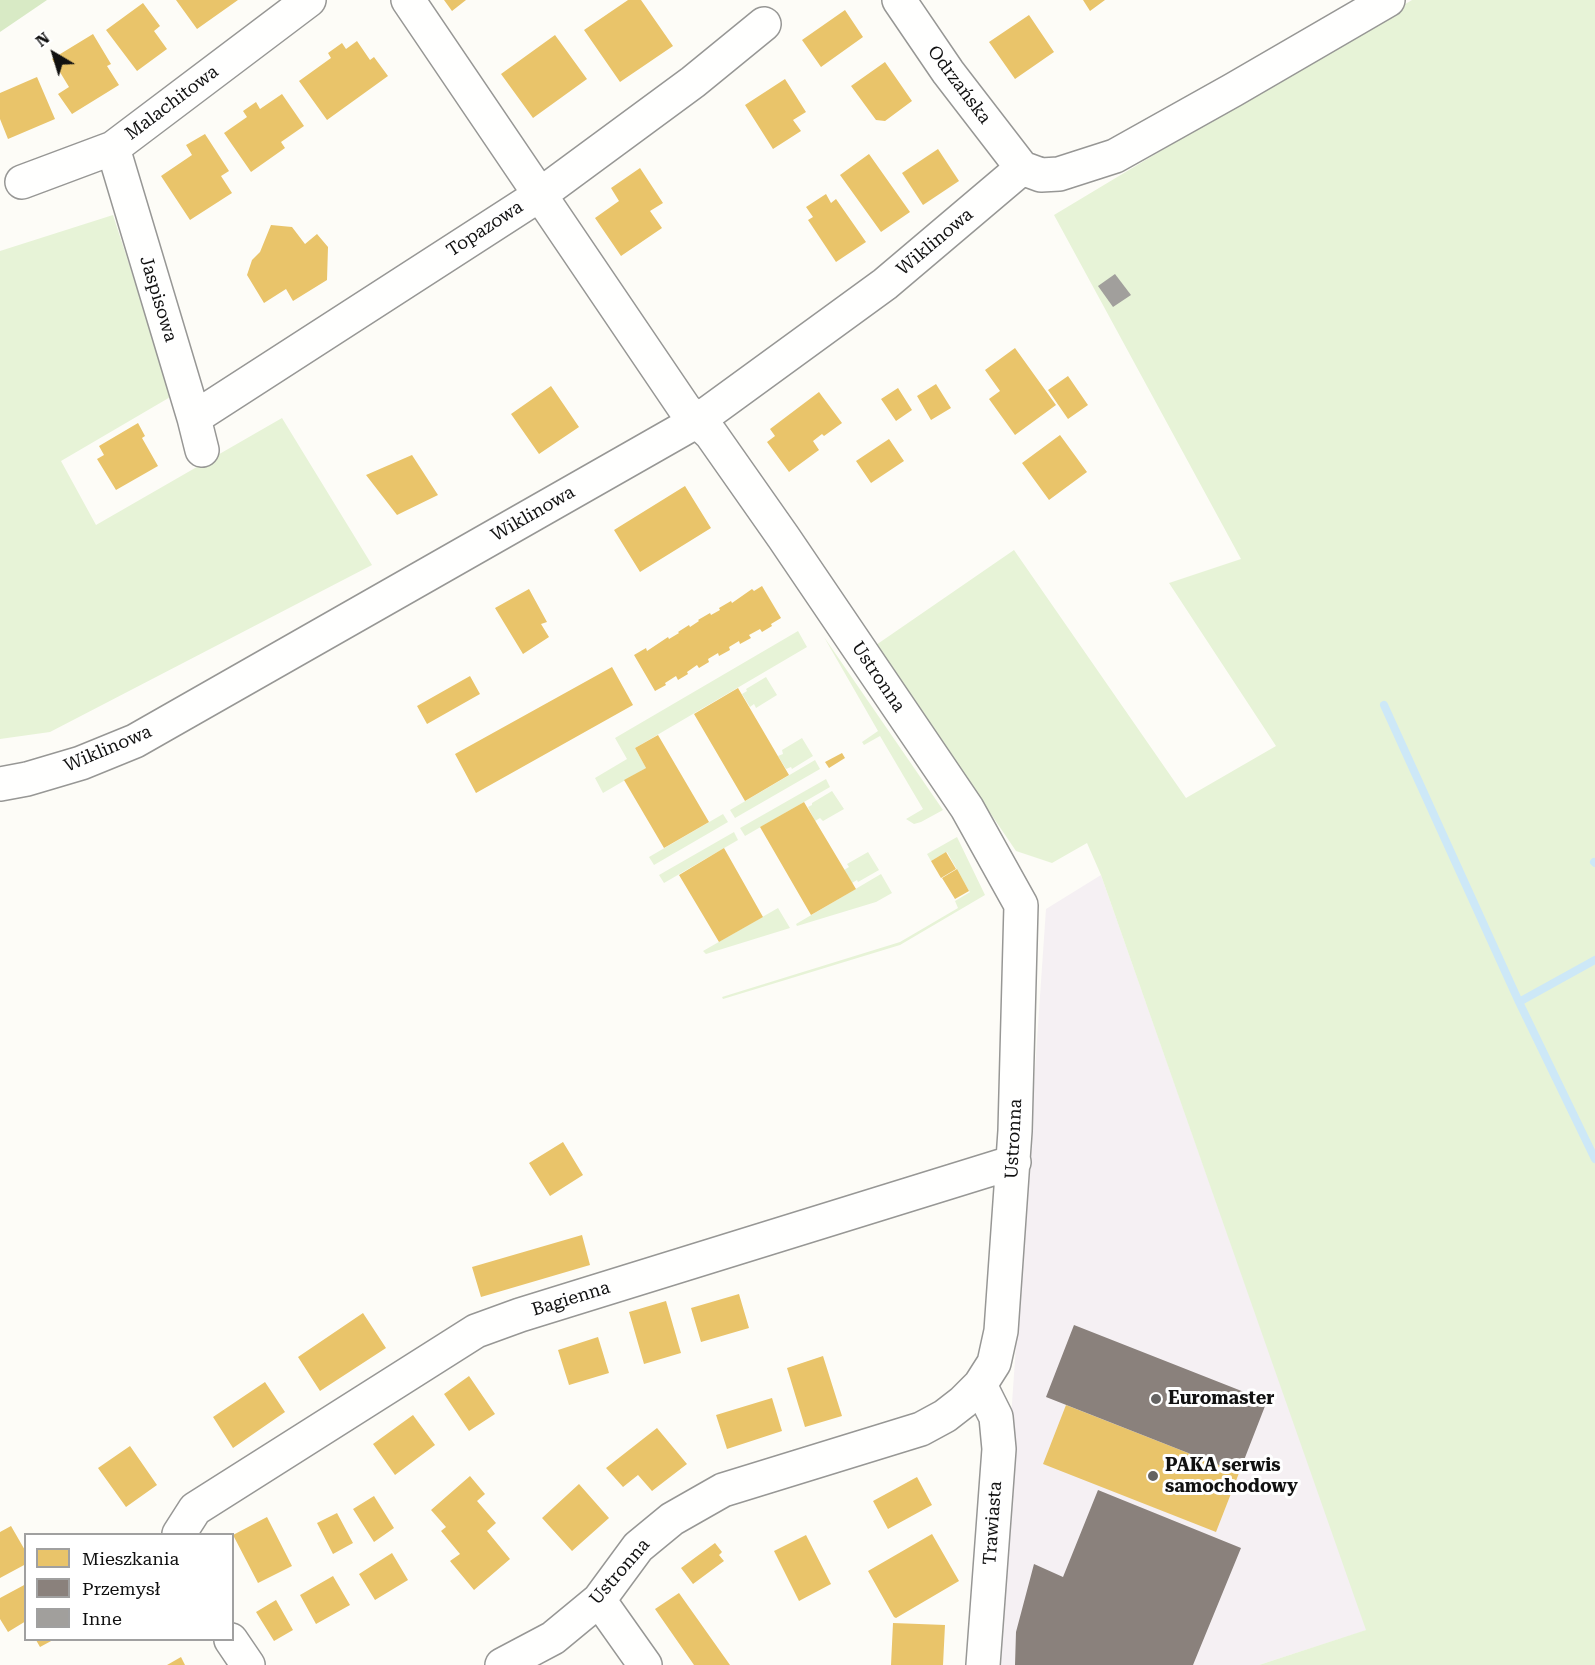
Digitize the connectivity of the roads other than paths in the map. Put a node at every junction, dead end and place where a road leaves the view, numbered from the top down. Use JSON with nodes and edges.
{"nodes":[{"id":1,"x":309,"y":0,"type":"edge"},
{"id":2,"x":408,"y":0,"type":"edge"},
{"id":3,"x":899,"y":0,"type":"edge"},
{"id":4,"x":1388,"y":0,"type":"edge"},
{"id":5,"x":764,"y":24,"type":"dead end"},
{"id":6,"x":113,"y":148,"type":"junction"},
{"id":7,"x":1022,"y":168,"type":"junction"},
{"id":8,"x":22,"y":182,"type":"dead end"},
{"id":9,"x":541,"y":194,"type":"junction"},
{"id":10,"x":194,"y":418,"type":"junction"},
{"id":11,"x":697,"y":421,"type":"junction"},
{"id":12,"x":202,"y":450,"type":"dead end"},
{"id":13,"x":0,"y":784,"type":"edge"},
{"id":14,"x":1014,"y":1162,"type":"junction"},
{"id":15,"x":980,"y":1385,"type":"junction"},
{"id":16,"x":180,"y":1533,"type":"edge"},
{"id":17,"x":599,"y":1600,"type":"junction"},
{"id":18,"x":232,"y":1641,"type":"edge"},
{"id":19,"x":248,"y":1665,"type":"edge"},
{"id":20,"x":502,"y":1665,"type":"edge"},
{"id":21,"x":645,"y":1665,"type":"edge"},
{"id":22,"x":983,"y":1665,"type":"edge"}],
"edges":[{"from":1,"to":6,"type":"street","name":"Malachitowa"},
{"from":2,"to":9,"type":"street","name":"Ustronna"},
{"from":3,"to":7,"type":"street","name":"Odrzańska"},
{"from":4,"to":7,"type":"street"},
{"from":5,"to":9,"type":"street","name":"Topazowa"},
{"from":6,"to":8,"type":"street","name":"Malachitowa"},
{"from":6,"to":10,"type":"street","name":"Jaspisowa"},
{"from":7,"to":11,"type":"street","name":"Wiklinowa"},
{"from":9,"to":10,"type":"street","name":"Topazowa"},
{"from":9,"to":11,"type":"street","name":"Ustronna"},
{"from":10,"to":12,"type":"street","name":"Jaspisowa"},
{"from":11,"to":13,"type":"street","name":"Wiklinowa"},
{"from":11,"to":14,"type":"street","name":"Ustronna"},
{"from":14,"to":15,"type":"street","name":"Ustronna"},
{"from":14,"to":16,"type":"street","name":"Bagienna"},
{"from":15,"to":17,"type":"street","name":"Ustronna"},
{"from":15,"to":22,"type":"street","name":"Trawiasta"},
{"from":17,"to":20,"type":"street","name":"Ustronna"},
{"from":17,"to":21,"type":"street"},
{"from":18,"to":19,"type":"street"}]}
